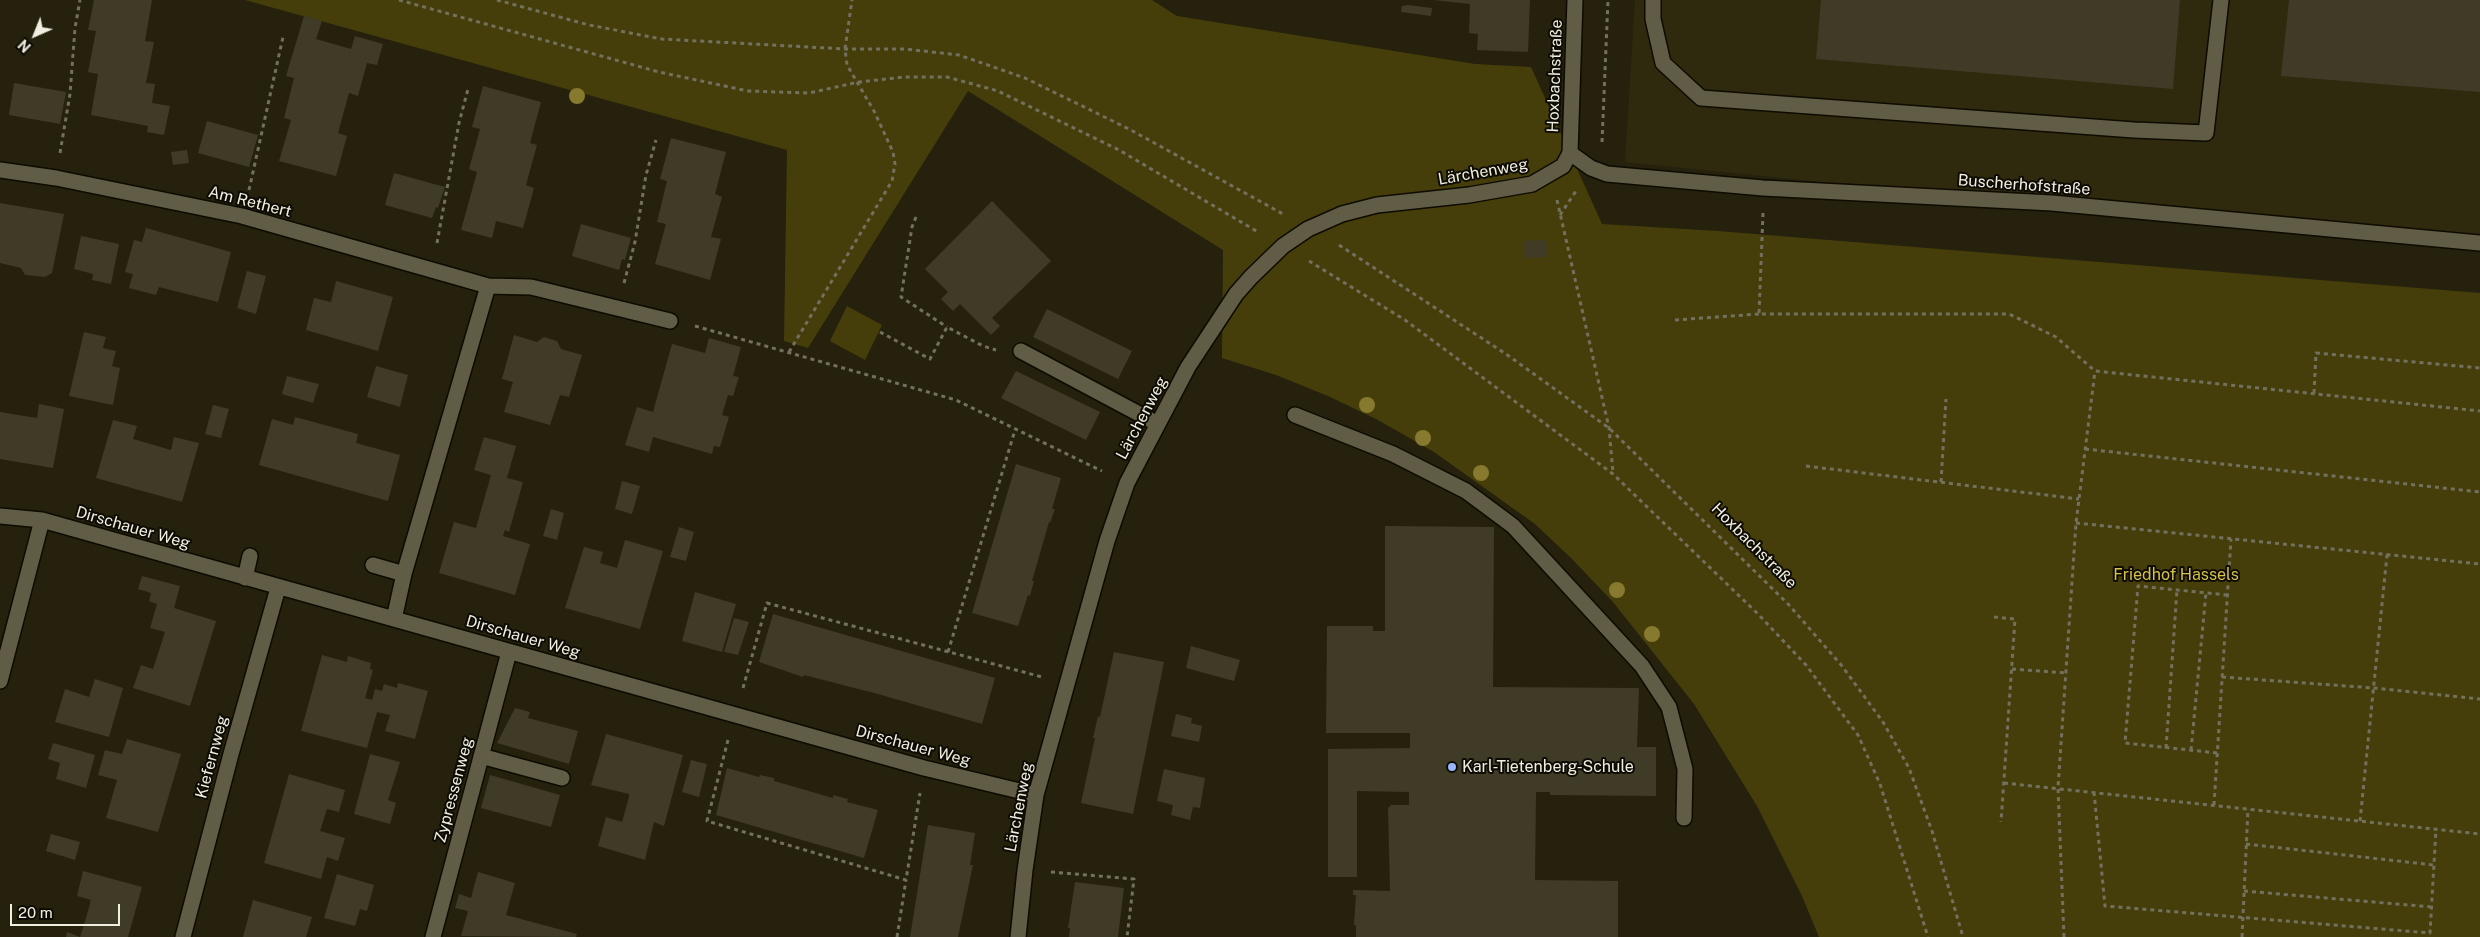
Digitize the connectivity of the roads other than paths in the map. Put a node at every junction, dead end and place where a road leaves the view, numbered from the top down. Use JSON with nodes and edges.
{"nodes":[{"id":1,"x":1575,"y":0,"type":"edge"},
{"id":2,"x":1653,"y":0,"type":"edge"},
{"id":3,"x":2221,"y":0,"type":"edge"},
{"id":4,"x":1570,"y":153,"type":"junction"},
{"id":5,"x":0,"y":170,"type":"edge"},
{"id":6,"x":2480,"y":243,"type":"edge"},
{"id":7,"x":488,"y":286,"type":"junction"},
{"id":8,"x":670,"y":322,"type":"road end"},
{"id":9,"x":1021,"y":351,"type":"dead end"},
{"id":10,"x":1295,"y":415,"type":"dead end"},
{"id":11,"x":1158,"y":424,"type":"junction"},
{"id":12,"x":0,"y":516,"type":"edge"},
{"id":13,"x":42,"y":520,"type":"junction"},
{"id":14,"x":250,"y":556,"type":"dead end"},
{"id":15,"x":373,"y":565,"type":"dead end"},
{"id":16,"x":404,"y":574,"type":"junction"},
{"id":17,"x":245,"y":578,"type":"junction"},
{"id":18,"x":278,"y":588,"type":"junction"},
{"id":19,"x":394,"y":619,"type":"junction"},
{"id":20,"x":509,"y":652,"type":"junction"},
{"id":21,"x":0,"y":680,"type":"edge"},
{"id":22,"x":481,"y":756,"type":"junction"},
{"id":23,"x":562,"y":778,"type":"dead end"},
{"id":24,"x":1036,"y":796,"type":"junction"},
{"id":25,"x":1684,"y":818,"type":"dead end"},
{"id":26,"x":183,"y":937,"type":"edge"},
{"id":27,"x":433,"y":937,"type":"edge"},
{"id":28,"x":1018,"y":937,"type":"edge"}],
"edges":[{"from":1,"to":4,"type":"street","name":"Hoxbachstraße"},
{"from":2,"to":3,"type":"street"},
{"from":4,"to":6,"type":"street","name":"Buscherhofstraße"},
{"from":4,"to":11,"type":"street","name":"Lärchenweg"},
{"from":5,"to":7,"type":"street","name":"Am Rethert"},
{"from":7,"to":8,"type":"street","name":"Am Rethert"},
{"from":7,"to":16,"type":"street"},
{"from":9,"to":11,"type":"street"},
{"from":10,"to":25,"type":"street"},
{"from":11,"to":24,"type":"street","name":"Lärchenweg"},
{"from":12,"to":13,"type":"street","name":"Dirschauer Weg"},
{"from":13,"to":17,"type":"street","name":"Dirschauer Weg"},
{"from":13,"to":21,"type":"street"},
{"from":14,"to":17,"type":"street"},
{"from":15,"to":16,"type":"street"},
{"from":16,"to":19,"type":"street"},
{"from":17,"to":18,"type":"street","name":"Dirschauer Weg"},
{"from":18,"to":19,"type":"street","name":"Dirschauer Weg"},
{"from":18,"to":26,"type":"street","name":"Kiefernweg"},
{"from":19,"to":20,"type":"street","name":"Dirschauer Weg"},
{"from":20,"to":22,"type":"street","name":"Zypressenweg"},
{"from":20,"to":24,"type":"street","name":"Dirschauer Weg"},
{"from":22,"to":23,"type":"street"},
{"from":22,"to":27,"type":"street","name":"Zypressenweg"},
{"from":24,"to":28,"type":"street","name":"Lärchenweg"}]}
